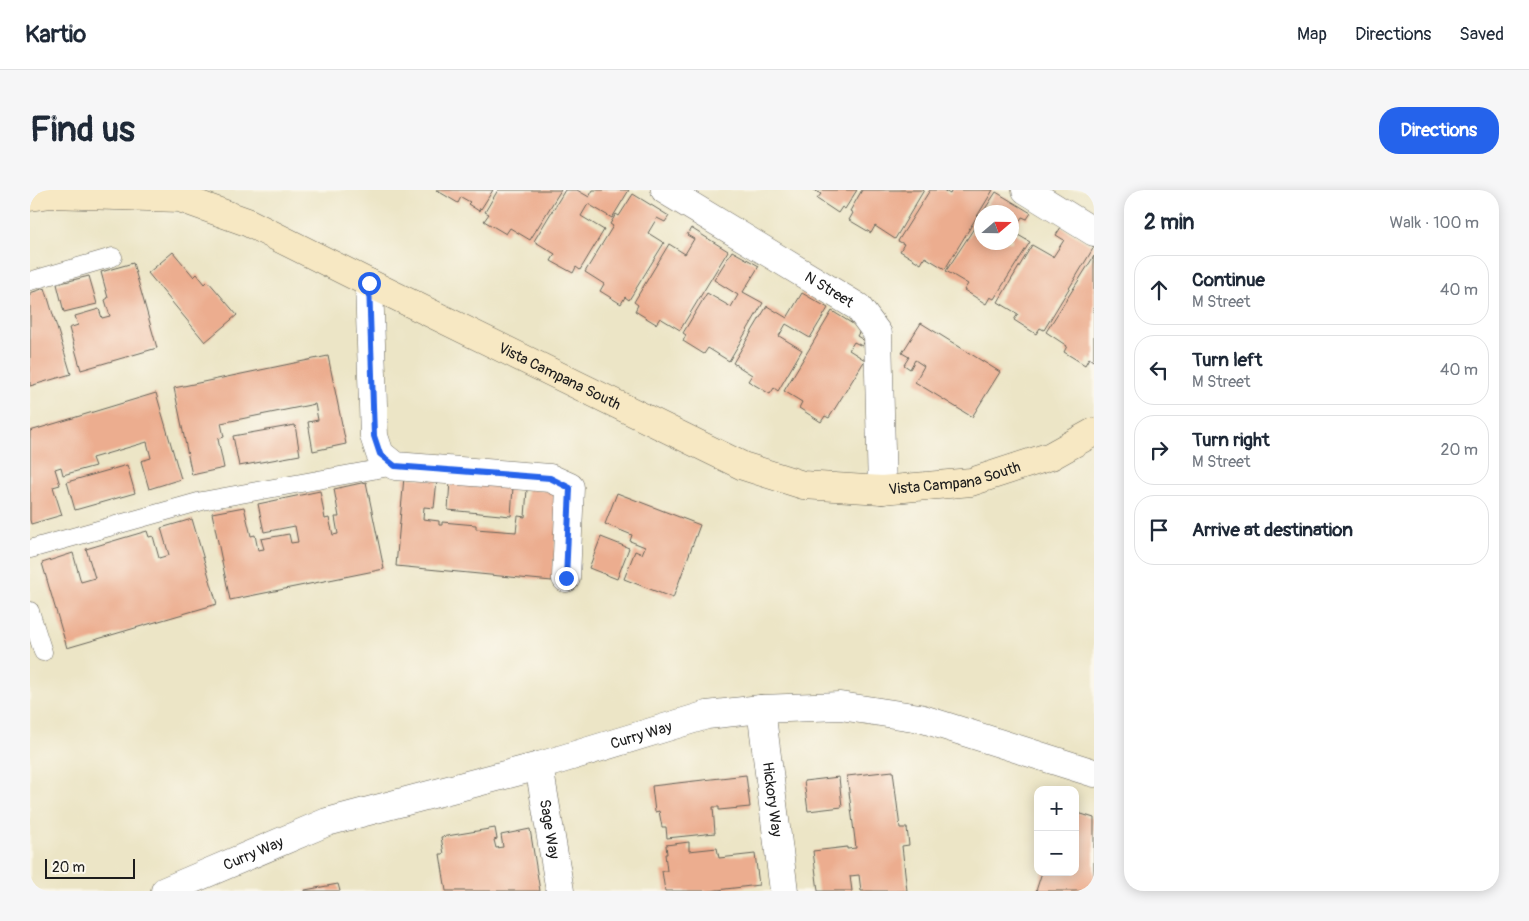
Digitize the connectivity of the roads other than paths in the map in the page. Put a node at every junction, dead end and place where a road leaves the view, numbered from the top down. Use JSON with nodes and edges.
{"nodes":[{"id":1,"x":665,"y":190,"type":"edge"},
{"id":2,"x":1026,"y":190,"type":"edge"},
{"id":3,"x":30,"y":197,"type":"edge"},
{"id":4,"x":1094,"y":232,"type":"edge"},
{"id":5,"x":113,"y":257,"type":"dead end"},
{"id":6,"x":30,"y":281,"type":"edge"},
{"id":7,"x":369,"y":283,"type":"junction"},
{"id":8,"x":1094,"y":432,"type":"edge"},
{"id":9,"x":395,"y":466,"type":"junction"},
{"id":10,"x":882,"y":490,"type":"junction"},
{"id":11,"x":30,"y":549,"type":"edge"},
{"id":12,"x":566,"y":578,"type":"dead end"},
{"id":13,"x":30,"y":611,"type":"edge"},
{"id":14,"x":43,"y":652,"type":"dead end"},
{"id":15,"x":760,"y":709,"type":"junction"},
{"id":16,"x":539,"y":766,"type":"junction"},
{"id":17,"x":1094,"y":773,"type":"edge"},
{"id":18,"x":200,"y":884,"type":"edge"},
{"id":19,"x":165,"y":891,"type":"edge"},
{"id":20,"x":560,"y":891,"type":"edge"},
{"id":21,"x":784,"y":891,"type":"edge"}],
"edges":[{"from":1,"to":10,"type":"street","name":"N Street"},
{"from":2,"to":4,"type":"street"},
{"from":3,"to":7,"type":"street","name":"Vista Campana South"},
{"from":5,"to":6,"type":"lane"},
{"from":7,"to":9,"type":"street"},
{"from":7,"to":10,"type":"street","name":"Vista Campana South"},
{"from":8,"to":10,"type":"street","name":"Vista Campana South"},
{"from":9,"to":11,"type":"lane"},
{"from":9,"to":12,"type":"street"},
{"from":13,"to":14,"type":"lane"},
{"from":15,"to":16,"type":"street","name":"Curry Way"},
{"from":15,"to":17,"type":"street","name":"Curry Way"},
{"from":15,"to":21,"type":"street","name":"Hickory Way"},
{"from":16,"to":18,"type":"street","name":"Curry Way"},
{"from":16,"to":20,"type":"street","name":"Sage Way"},
{"from":18,"to":19,"type":"street","name":"Curry Way"}]}
